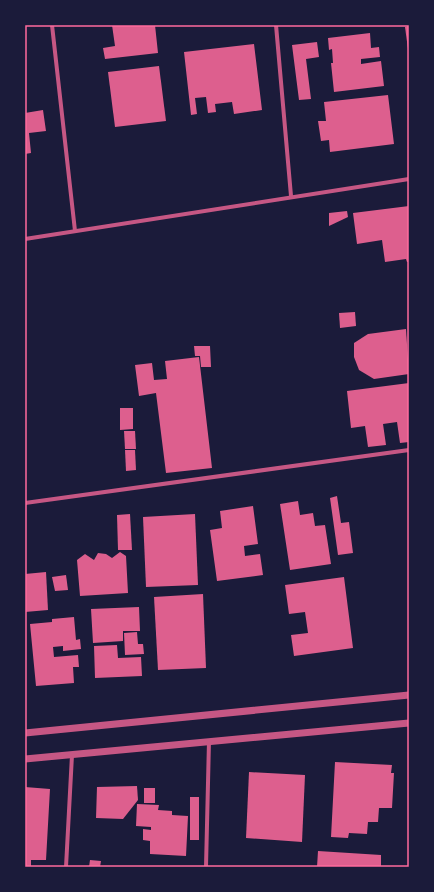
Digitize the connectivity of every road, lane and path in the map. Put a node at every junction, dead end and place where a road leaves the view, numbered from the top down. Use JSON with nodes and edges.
{"nodes":[{"id":1,"x":52,"y":25,"type":"edge"},
{"id":2,"x":276,"y":25,"type":"edge"},
{"id":3,"x":409,"y":179,"type":"edge"},
{"id":4,"x":291,"y":196,"type":"junction"},
{"id":5,"x":75,"y":231,"type":"junction"},
{"id":6,"x":25,"y":239,"type":"edge"},
{"id":7,"x":409,"y":450,"type":"edge"},
{"id":8,"x":25,"y":503,"type":"edge"},
{"id":9,"x":409,"y":695,"type":"edge"},
{"id":10,"x":409,"y":722,"type":"edge"},
{"id":11,"x":25,"y":733,"type":"edge"},
{"id":12,"x":209,"y":741,"type":"junction"},
{"id":13,"x":72,"y":754,"type":"junction"},
{"id":14,"x":25,"y":759,"type":"edge"},
{"id":15,"x":66,"y":867,"type":"edge"},
{"id":16,"x":206,"y":867,"type":"edge"}],
"edges":[{"from":1,"to":5,"type":"street"},
{"from":2,"to":4,"type":"street"},
{"from":3,"to":4,"type":"street"},
{"from":4,"to":5,"type":"street"},
{"from":5,"to":6,"type":"street"},
{"from":7,"to":8,"type":"street"},
{"from":9,"to":11,"type":"street"},
{"from":10,"to":12,"type":"street"},
{"from":12,"to":13,"type":"street"},
{"from":12,"to":16,"type":"street"},
{"from":13,"to":14,"type":"street"},
{"from":13,"to":15,"type":"street"}]}
